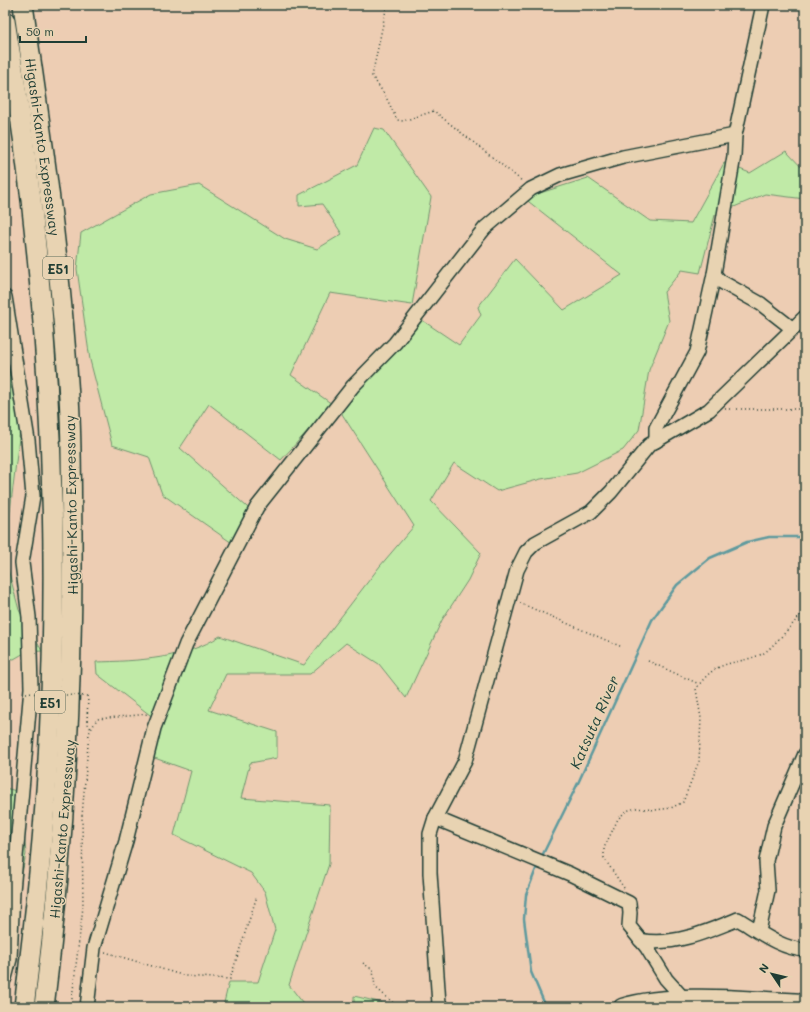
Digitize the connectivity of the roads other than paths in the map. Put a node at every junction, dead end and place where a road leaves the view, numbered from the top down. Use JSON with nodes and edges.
{"nodes":[{"id":1,"x":23,"y":5,"type":"edge"},
{"id":2,"x":763,"y":5,"type":"edge"},
{"id":3,"x":5,"y":21,"type":"edge"},
{"id":4,"x":5,"y":60,"type":"edge"},
{"id":5,"x":20,"y":117,"type":"junction"},
{"id":6,"x":735,"y":135,"type":"junction"},
{"id":7,"x":714,"y":274,"type":"junction"},
{"id":8,"x":5,"y":298,"type":"edge"},
{"id":9,"x":805,"y":317,"type":"edge"},
{"id":10,"x":793,"y":329,"type":"junction"},
{"id":11,"x":656,"y":441,"type":"junction"},
{"id":12,"x":805,"y":754,"type":"edge"},
{"id":13,"x":435,"y":818,"type":"junction"},
{"id":14,"x":759,"y":932,"type":"junction"},
{"id":15,"x":640,"y":940,"type":"junction"},
{"id":16,"x":805,"y":950,"type":"edge"},
{"id":17,"x":5,"y":978,"type":"edge"},
{"id":18,"x":688,"y":1002,"type":"edge"},
{"id":19,"x":805,"y":1002,"type":"edge"},
{"id":20,"x":24,"y":1007,"type":"edge"},
{"id":21,"x":44,"y":1007,"type":"edge"},
{"id":22,"x":87,"y":1007,"type":"edge"},
{"id":23,"x":442,"y":1007,"type":"edge"},
{"id":24,"x":622,"y":1007,"type":"edge"}],
"edges":[{"from":1,"to":21,"type":"highway","name":"Higashi-Kanto Expressway","number":"E51"},
{"from":2,"to":6,"type":"street"},
{"from":3,"to":5,"type":"highway","name":"Higashi-Kanto Expressway","number":"E51"},
{"from":4,"to":5,"type":"highway"},
{"from":5,"to":20,"type":"highway","name":"Higashi-Kanto Expressway","number":"E51"},
{"from":6,"to":7,"type":"street"},
{"from":6,"to":22,"type":"street"},
{"from":7,"to":10,"type":"street"},
{"from":7,"to":11,"type":"street"},
{"from":8,"to":17,"type":"street"},
{"from":9,"to":10,"type":"street"},
{"from":10,"to":11,"type":"street"},
{"from":11,"to":13,"type":"street"},
{"from":12,"to":14,"type":"street"},
{"from":13,"to":15,"type":"street"},
{"from":13,"to":23,"type":"street"},
{"from":14,"to":15,"type":"street"},
{"from":14,"to":16,"type":"street"},
{"from":15,"to":18,"type":"street"},
{"from":18,"to":19,"type":"main road"},
{"from":18,"to":24,"type":"main road"}]}
